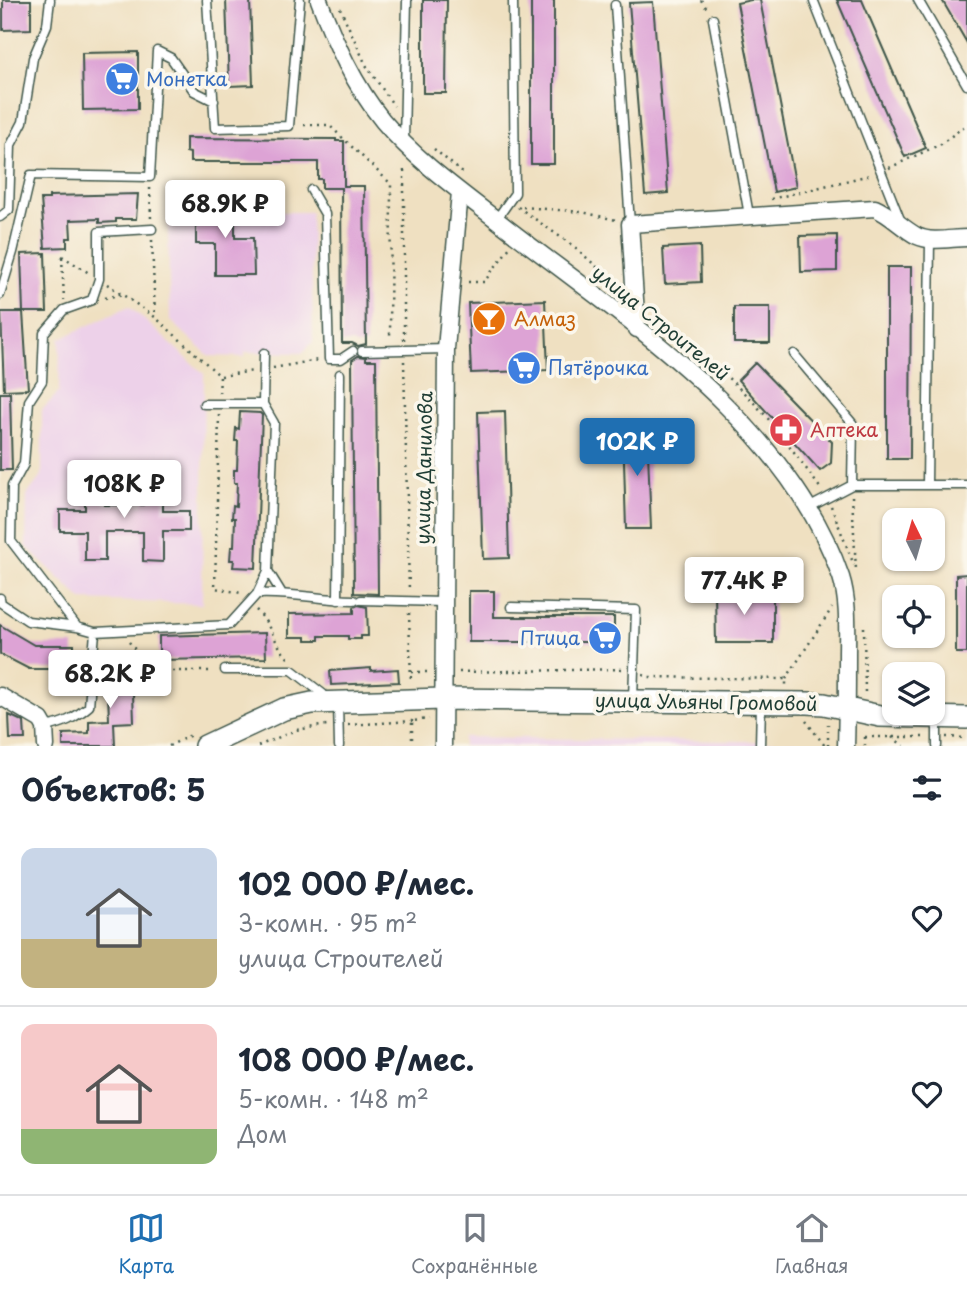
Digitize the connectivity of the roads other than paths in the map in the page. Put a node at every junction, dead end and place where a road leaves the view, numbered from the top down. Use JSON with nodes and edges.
{"nodes":[{"id":1,"x":50,"y":0,"type":"edge"},
{"id":2,"x":207,"y":0,"type":"edge"},
{"id":3,"x":300,"y":0,"type":"edge"},
{"id":4,"x":319,"y":0,"type":"edge"},
{"id":5,"x":407,"y":0,"type":"edge"},
{"id":6,"x":513,"y":0,"type":"edge"},
{"id":7,"x":918,"y":0,"type":"edge"},
{"id":8,"x":814,"y":2,"type":"dead end"},
{"id":9,"x":615,"y":5,"type":"dead end"},
{"id":10,"x":713,"y":19,"type":"dead end"},
{"id":11,"x":967,"y":85,"type":"edge"},
{"id":12,"x":214,"y":101,"type":"junction"},
{"id":13,"x":404,"y":144,"type":"junction"},
{"id":14,"x":311,"y":190,"type":"dead end"},
{"id":15,"x":460,"y":192,"type":"junction"},
{"id":16,"x":748,"y":210,"type":"junction"},
{"id":17,"x":0,"y":217,"type":"edge"},
{"id":18,"x":496,"y":220,"type":"junction"},
{"id":19,"x":631,"y":224,"type":"junction"},
{"id":20,"x":902,"y":225,"type":"junction"},
{"id":21,"x":152,"y":229,"type":"road end"},
{"id":22,"x":967,"y":237,"type":"edge"},
{"id":23,"x":930,"y":240,"type":"junction"},
{"id":24,"x":0,"y":295,"type":"edge"},
{"id":25,"x":637,"y":328,"type":"junction"},
{"id":26,"x":446,"y":349,"type":"junction"},
{"id":27,"x":264,"y":353,"type":"dead end"},
{"id":28,"x":794,"y":354,"type":"dead end"},
{"id":29,"x":340,"y":374,"type":"dead end"},
{"id":30,"x":204,"y":404,"type":"dead end"},
{"id":31,"x":263,"y":404,"type":"junction"},
{"id":32,"x":852,"y":485,"type":"junction"},
{"id":33,"x":927,"y":485,"type":"junction"},
{"id":34,"x":967,"y":485,"type":"edge"},
{"id":35,"x":808,"y":508,"type":"junction"},
{"id":36,"x":268,"y":571,"type":"junction"},
{"id":37,"x":281,"y":592,"type":"junction"},
{"id":38,"x":257,"y":594,"type":"junction"},
{"id":39,"x":0,"y":598,"type":"edge"},
{"id":40,"x":338,"y":600,"type":"junction"},
{"id":41,"x":443,"y":602,"type":"junction"},
{"id":42,"x":511,"y":607,"type":"dead end"},
{"id":43,"x":77,"y":628,"type":"junction"},
{"id":44,"x":95,"y":632,"type":"junction"},
{"id":45,"x":225,"y":670,"type":"dead end"},
{"id":46,"x":0,"y":696,"type":"edge"},
{"id":47,"x":633,"y":701,"type":"junction"},
{"id":48,"x":333,"y":703,"type":"junction"},
{"id":49,"x":761,"y":703,"type":"junction"},
{"id":50,"x":443,"y":708,"type":"junction"},
{"id":51,"x":847,"y":710,"type":"junction"},
{"id":52,"x":967,"y":718,"type":"edge"},
{"id":53,"x":45,"y":727,"type":"junction"},
{"id":54,"x":937,"y":733,"type":"edge"},
{"id":55,"x":46,"y":746,"type":"edge"},
{"id":56,"x":205,"y":746,"type":"edge"},
{"id":57,"x":339,"y":746,"type":"edge"},
{"id":58,"x":443,"y":746,"type":"edge"},
{"id":59,"x":760,"y":746,"type":"edge"},
{"id":60,"x":846,"y":746,"type":"edge"}],
"edges":[{"from":1,"to":17,"type":"lane"},
{"from":2,"to":12,"type":"lane"},
{"from":3,"to":12,"type":"lane"},
{"from":4,"to":13,"type":"street","name":"улица Строителей"},
{"from":5,"to":13,"type":"lane"},
{"from":6,"to":18,"type":"lane"},
{"from":7,"to":11,"type":"lane"},
{"from":8,"to":20,"type":"lane"},
{"from":9,"to":19,"type":"lane"},
{"from":10,"to":16,"type":"lane"},
{"from":12,"to":24,"type":"lane"},
{"from":13,"to":15,"type":"street","name":"улица Строителей"},
{"from":14,"to":26,"type":"lane"},
{"from":15,"to":18,"type":"street","name":"улица Строителей"},
{"from":15,"to":26,"type":"street","name":"улица Данилова"},
{"from":16,"to":19,"type":"street"},
{"from":16,"to":20,"type":"street"},
{"from":18,"to":25,"type":"street","name":"улица Строителей"},
{"from":19,"to":25,"type":"street"},
{"from":20,"to":23,"type":"street"},
{"from":21,"to":43,"type":"lane"},
{"from":22,"to":23,"type":"street"},
{"from":23,"to":33,"type":"lane"},
{"from":25,"to":35,"type":"street","name":"улица Строителей"},
{"from":26,"to":41,"type":"street","name":"улица Данилова"},
{"from":27,"to":31,"type":"lane"},
{"from":28,"to":32,"type":"lane"},
{"from":29,"to":40,"type":"lane"},
{"from":30,"to":31,"type":"lane"},
{"from":31,"to":36,"type":"lane"},
{"from":32,"to":33,"type":"lane"},
{"from":32,"to":35,"type":"lane"},
{"from":33,"to":34,"type":"lane"},
{"from":35,"to":51,"type":"street","name":"улица Строителей"},
{"from":36,"to":37,"type":"lane"},
{"from":36,"to":38,"type":"lane"},
{"from":37,"to":38,"type":"lane"},
{"from":37,"to":40,"type":"lane"},
{"from":38,"to":44,"type":"lane"},
{"from":39,"to":43,"type":"lane"},
{"from":40,"to":41,"type":"lane"},
{"from":41,"to":50,"type":"street","name":"улица Данилова"},
{"from":42,"to":47,"type":"lane"},
{"from":43,"to":44,"type":"lane"},
{"from":44,"to":53,"type":"lane"},
{"from":45,"to":48,"type":"lane"},
{"from":46,"to":53,"type":"street"},
{"from":47,"to":49,"type":"street","name":"улица Ульяны Громовой"},
{"from":47,"to":50,"type":"street","name":"улица Ульяны Громовой"},
{"from":48,"to":50,"type":"street","name":"улица Ульяны Громовой"},
{"from":48,"to":56,"type":"street","name":"улица Ульяны Громовой"},
{"from":48,"to":57,"type":"lane"},
{"from":49,"to":51,"type":"street","name":"улица Ульяны Громовой"},
{"from":49,"to":59,"type":"lane"},
{"from":50,"to":58,"type":"street","name":"улица Данилова"},
{"from":51,"to":54,"type":"street","name":"улица Ульяны Громовой"},
{"from":51,"to":60,"type":"street","name":"улица Строителей"},
{"from":52,"to":54,"type":"street","name":"улица Ульяны Громовой"},
{"from":53,"to":55,"type":"street"}]}
